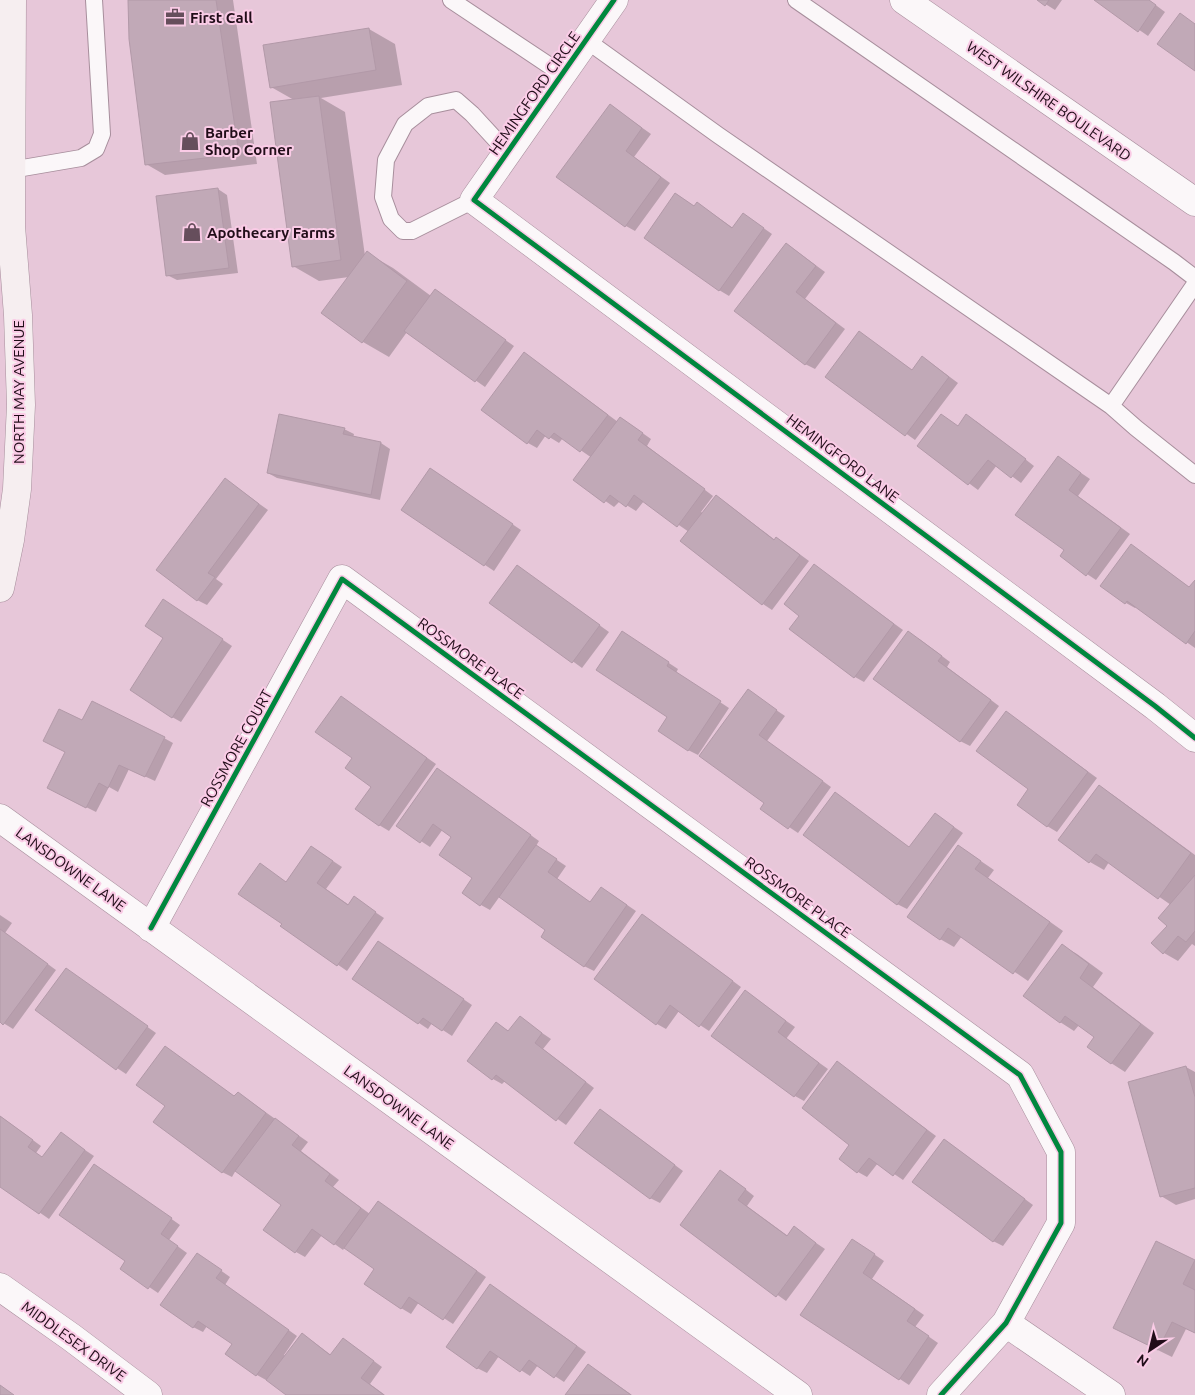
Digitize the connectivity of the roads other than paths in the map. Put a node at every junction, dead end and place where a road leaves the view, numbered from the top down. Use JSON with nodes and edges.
{"nodes":[{"id":1,"x":12,"y":0,"type":"edge"},
{"id":2,"x":94,"y":0,"type":"edge"},
{"id":3,"x":451,"y":0,"type":"edge"},
{"id":4,"x":614,"y":0,"type":"edge"},
{"id":5,"x":796,"y":0,"type":"edge"},
{"id":6,"x":904,"y":0,"type":"edge"},
{"id":7,"x":586,"y":40,"type":"junction"},
{"id":8,"x":562,"y":74,"type":"junction"},
{"id":9,"x":507,"y":152,"type":"junction"},
{"id":10,"x":6,"y":172,"type":"edge"},
{"id":11,"x":474,"y":200,"type":"junction"},
{"id":12,"x":1195,"y":202,"type":"edge"},
{"id":13,"x":1195,"y":278,"type":"edge"},
{"id":14,"x":8,"y":282,"type":"edge"},
{"id":15,"x":1195,"y":284,"type":"edge"},
{"id":16,"x":1110,"y":406,"type":"junction"},
{"id":17,"x":1195,"y":475,"type":"edge"},
{"id":18,"x":342,"y":580,"type":"joint"},
{"id":19,"x":0,"y":588,"type":"edge"},
{"id":20,"x":1195,"y":738,"type":"edge"},
{"id":21,"x":0,"y":818,"type":"edge"},
{"id":22,"x":151,"y":928,"type":"junction"},
{"id":23,"x":0,"y":1287,"type":"edge"},
{"id":24,"x":1006,"y":1323,"type":"junction"},
{"id":25,"x":148,"y":1395,"type":"edge"},
{"id":26,"x":798,"y":1395,"type":"edge"},
{"id":27,"x":941,"y":1395,"type":"edge"},
{"id":28,"x":1111,"y":1395,"type":"edge"}],
"edges":[{"from":1,"to":10,"type":"main road","name":"NORTH MAY AVENUE"},
{"from":2,"to":10,"type":"lane"},
{"from":3,"to":8,"type":"lane"},
{"from":4,"to":7,"type":"street","name":"HEMINGFORD CIRCLE"},
{"from":5,"to":13,"type":"lane"},
{"from":6,"to":12,"type":"street","name":"WEST WILSHIRE BOULEVARD"},
{"from":7,"to":8,"type":"street","name":"HEMINGFORD CIRCLE"},
{"from":7,"to":16,"type":"lane"},
{"from":8,"to":9,"type":"street","name":"HEMINGFORD CIRCLE"},
{"from":9,"to":11,"type":"street","name":"HEMINGFORD CIRCLE"},
{"from":9,"to":11,"type":"lane"},
{"from":10,"to":14,"type":"main road","name":"NORTH MAY AVENUE"},
{"from":11,"to":20,"type":"street","name":"HEMINGFORD LANE"},
{"from":14,"to":19,"type":"main road","name":"NORTH MAY AVENUE"},
{"from":15,"to":16,"type":"lane"},
{"from":16,"to":17,"type":"lane"},
{"from":18,"to":22,"type":"street","name":"ROSSMORE COURT"},
{"from":18,"to":24,"type":"street","name":"ROSSMORE PLACE"},
{"from":21,"to":22,"type":"street","name":"LANSDOWNE LANE"},
{"from":22,"to":26,"type":"street","name":"LANSDOWNE LANE"},
{"from":23,"to":25,"type":"street","name":"MIDDLESEX DRIVE"},
{"from":24,"to":27,"type":"street"},
{"from":24,"to":28,"type":"street"}]}
